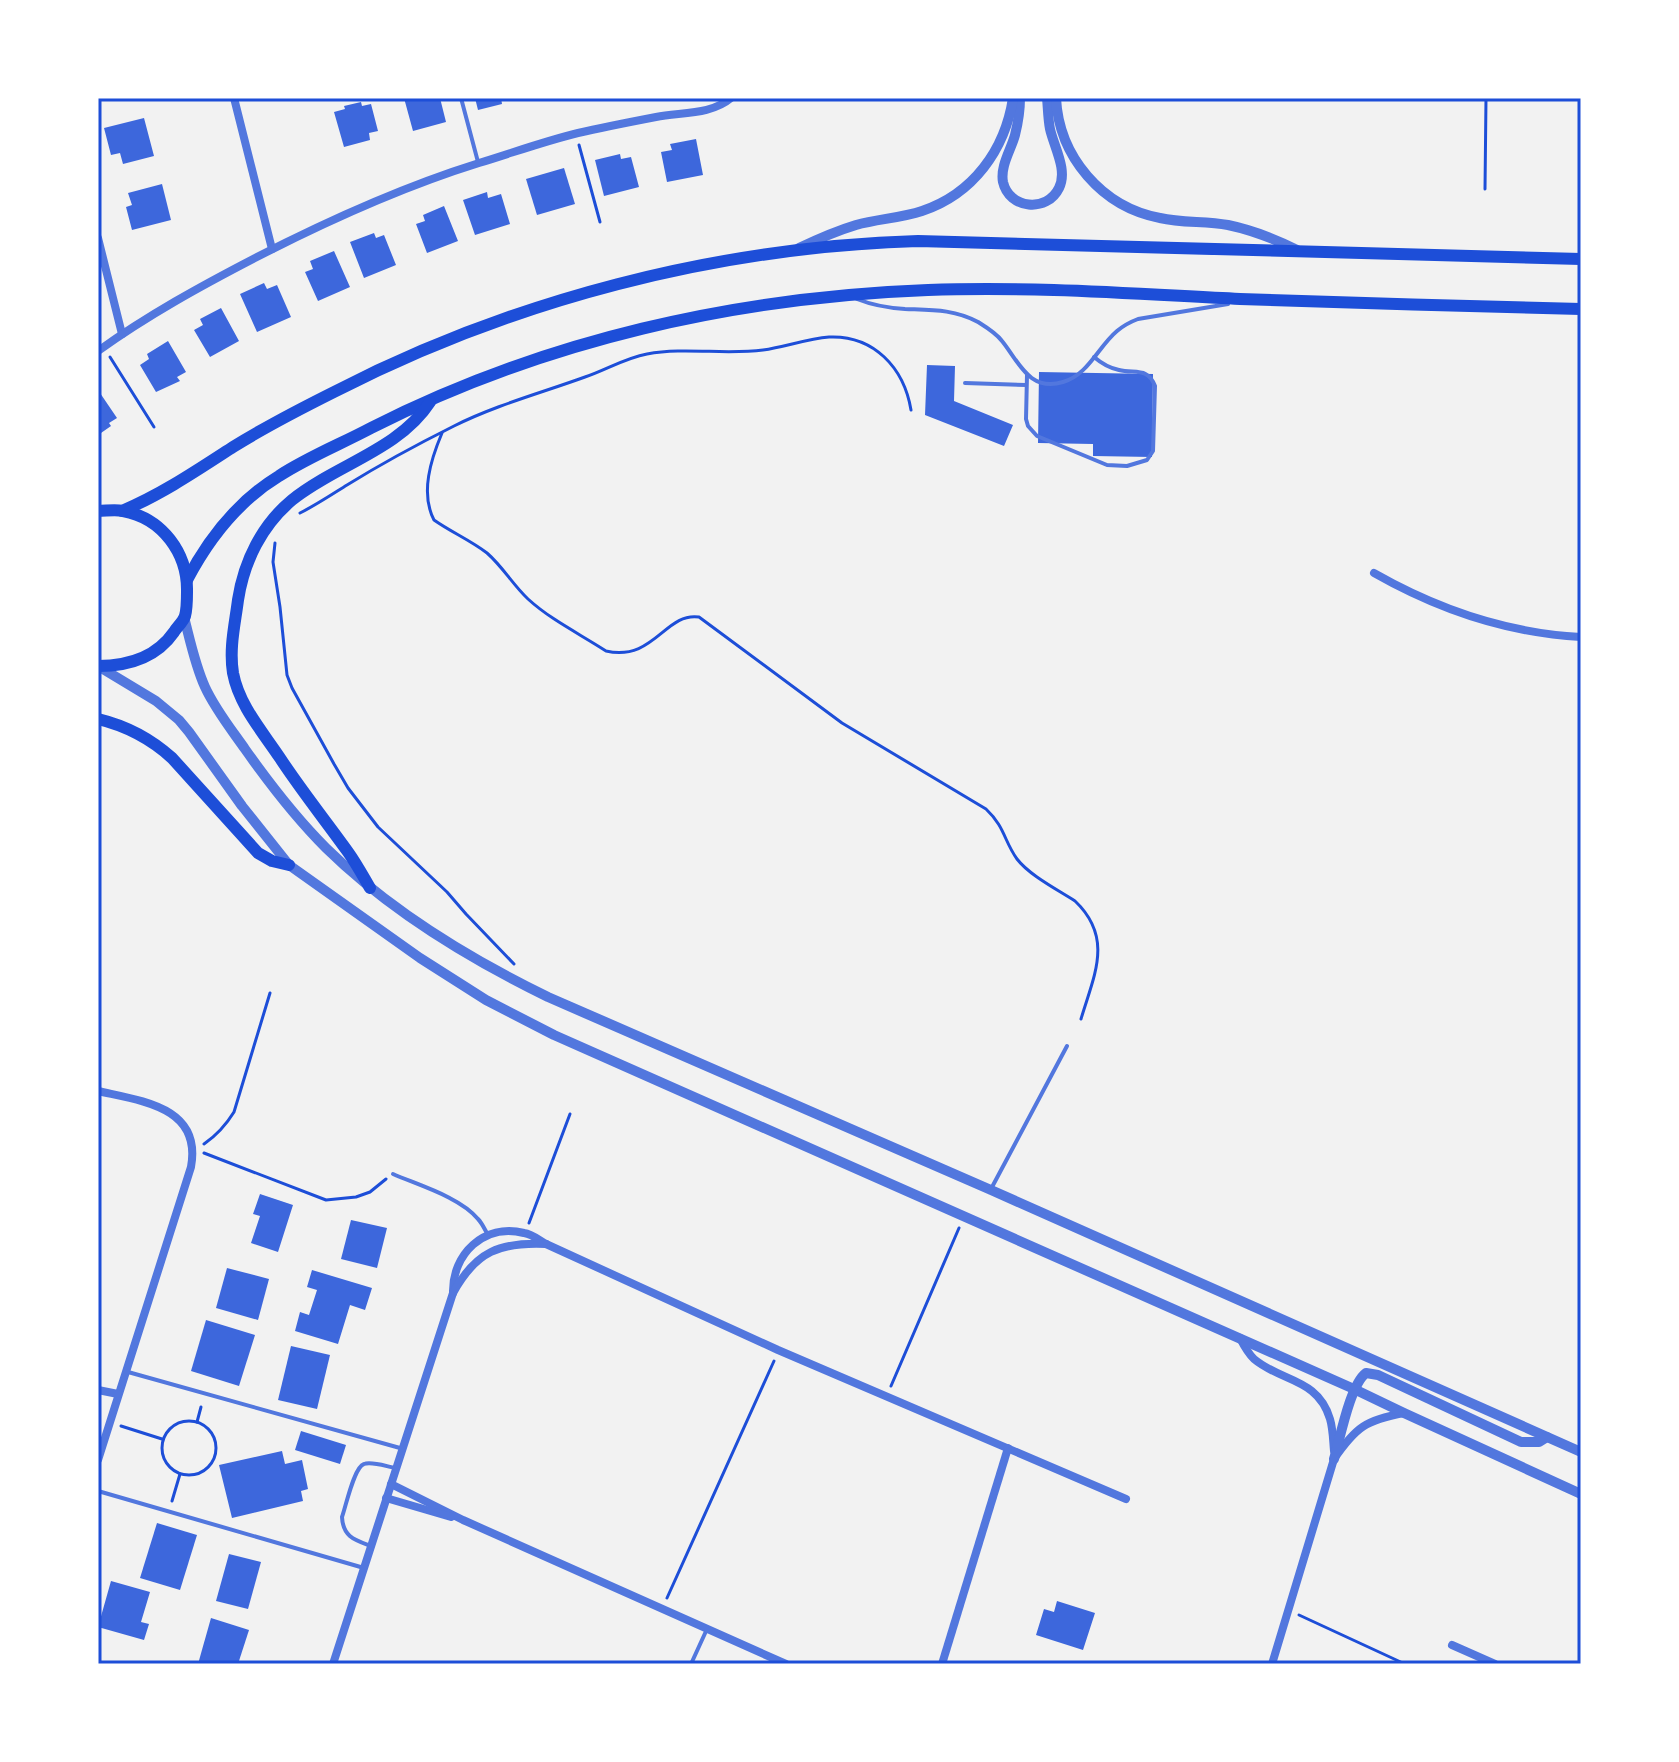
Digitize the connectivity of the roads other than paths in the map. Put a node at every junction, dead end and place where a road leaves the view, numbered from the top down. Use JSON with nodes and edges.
{"nodes":[{"id":1,"x":234,"y":98,"type":"edge"},
{"id":2,"x":461,"y":98,"type":"edge"},
{"id":3,"x":731,"y":98,"type":"edge"},
{"id":4,"x":1013,"y":98,"type":"edge"},
{"id":5,"x":1020,"y":98,"type":"edge"},
{"id":6,"x":1047,"y":98,"type":"edge"},
{"id":7,"x":1056,"y":98,"type":"edge"},
{"id":8,"x":478,"y":163,"type":"junction"},
{"id":9,"x":98,"y":238,"type":"edge"},
{"id":10,"x":272,"y":249,"type":"junction"},
{"id":11,"x":797,"y":249,"type":"junction"},
{"id":12,"x":1297,"y":250,"type":"junction"},
{"id":13,"x":1581,"y":259,"type":"edge"},
{"id":14,"x":847,"y":296,"type":"junction"},
{"id":15,"x":1253,"y":299,"type":"junction"},
{"id":16,"x":1581,"y":309,"type":"edge"},
{"id":17,"x":122,"y":334,"type":"junction"},
{"id":18,"x":101,"y":349,"type":"edge"},
{"id":19,"x":1094,"y":357,"type":"junction"},
{"id":20,"x":1027,"y":375,"type":"junction"},
{"id":21,"x":965,"y":383,"type":"dead end"},
{"id":22,"x":1027,"y":385,"type":"junction"},
{"id":23,"x":431,"y":400,"type":"junction"},
{"id":24,"x":98,"y":511,"type":"edge"},
{"id":25,"x":122,"y":511,"type":"junction"},
{"id":26,"x":1374,"y":573,"type":"dead end"},
{"id":27,"x":187,"y":580,"type":"junction"},
{"id":28,"x":184,"y":617,"type":"junction"},
{"id":29,"x":1581,"y":637,"type":"edge"},
{"id":30,"x":98,"y":666,"type":"edge"},
{"id":31,"x":98,"y":719,"type":"edge"},
{"id":32,"x":289,"y":865,"type":"junction"},
{"id":33,"x":370,"y":888,"type":"junction"},
{"id":34,"x":1067,"y":1046,"type":"dead end"},
{"id":35,"x":98,"y":1091,"type":"edge"},
{"id":36,"x":393,"y":1174,"type":"road end"},
{"id":37,"x":991,"y":1190,"type":"junction"},
{"id":38,"x":488,"y":1235,"type":"junction"},
{"id":39,"x":546,"y":1244,"type":"junction"},
{"id":40,"x":453,"y":1293,"type":"junction"},
{"id":41,"x":1240,"y":1338,"type":"junction"},
{"id":42,"x":125,"y":1371,"type":"junction"},
{"id":43,"x":1354,"y":1389,"type":"junction"},
{"id":44,"x":98,"y":1390,"type":"edge"},
{"id":45,"x":118,"y":1394,"type":"junction"},
{"id":46,"x":1404,"y":1413,"type":"junction"},
{"id":47,"x":1547,"y":1437,"type":"junction"},
{"id":48,"x":1008,"y":1448,"type":"junction"},
{"id":49,"x":403,"y":1449,"type":"junction"},
{"id":50,"x":1581,"y":1452,"type":"edge"},
{"id":51,"x":1334,"y":1459,"type":"junction"},
{"id":52,"x":98,"y":1460,"type":"edge"},
{"id":53,"x":396,"y":1468,"type":"junction"},
{"id":54,"x":391,"y":1484,"type":"junction"},
{"id":55,"x":98,"y":1491,"type":"edge"},
{"id":56,"x":1581,"y":1494,"type":"edge"},
{"id":57,"x":386,"y":1498,"type":"junction"},
{"id":58,"x":1126,"y":1499,"type":"dead end"},
{"id":59,"x":463,"y":1520,"type":"junction"},
{"id":60,"x":371,"y":1546,"type":"junction"},
{"id":61,"x":364,"y":1568,"type":"junction"},
{"id":62,"x":707,"y":1629,"type":"junction"},
{"id":63,"x":1452,"y":1645,"type":"dead end"},
{"id":64,"x":333,"y":1664,"type":"edge"},
{"id":65,"x":691,"y":1664,"type":"edge"},
{"id":66,"x":786,"y":1664,"type":"edge"},
{"id":67,"x":942,"y":1664,"type":"edge"},
{"id":68,"x":1272,"y":1664,"type":"edge"},
{"id":69,"x":1495,"y":1664,"type":"edge"}],
"edges":[{"from":1,"to":10,"type":"street"},
{"from":2,"to":8,"type":"lane"},
{"from":3,"to":8,"type":"street"},
{"from":4,"to":11,"type":"street"},
{"from":5,"to":6,"type":"street"},
{"from":7,"to":12,"type":"street"},
{"from":8,"to":10,"type":"street"},
{"from":9,"to":17,"type":"street"},
{"from":10,"to":17,"type":"street"},
{"from":11,"to":12,"type":"main road"},
{"from":11,"to":25,"type":"main road"},
{"from":12,"to":13,"type":"main road"},
{"from":14,"to":15,"type":"main road"},
{"from":14,"to":20,"type":"lane"},
{"from":14,"to":23,"type":"main road"},
{"from":15,"to":16,"type":"main road"},
{"from":15,"to":19,"type":"lane"},
{"from":17,"to":18,"type":"street"},
{"from":19,"to":20,"type":"lane"},
{"from":19,"to":22,"type":"lane"},
{"from":20,"to":22,"type":"lane"},
{"from":21,"to":22,"type":"lane"},
{"from":23,"to":27,"type":"main road"},
{"from":23,"to":33,"type":"main road"},
{"from":24,"to":25,"type":"main road"},
{"from":25,"to":27,"type":"main road"},
{"from":26,"to":29,"type":"street"},
{"from":27,"to":28,"type":"main road"},
{"from":28,"to":30,"type":"main road"},
{"from":28,"to":33,"type":"street"},
{"from":30,"to":32,"type":"street"},
{"from":31,"to":32,"type":"main road"},
{"from":32,"to":41,"type":"street"},
{"from":33,"to":37,"type":"street"},
{"from":34,"to":37,"type":"lane"},
{"from":35,"to":42,"type":"street"},
{"from":36,"to":38,"type":"lane"},
{"from":37,"to":47,"type":"street"},
{"from":38,"to":39,"type":"street"},
{"from":38,"to":40,"type":"street"},
{"from":39,"to":40,"type":"street"},
{"from":39,"to":48,"type":"street"},
{"from":40,"to":49,"type":"street"},
{"from":41,"to":43,"type":"street"},
{"from":41,"to":51,"type":"street"},
{"from":42,"to":45,"type":"street"},
{"from":42,"to":49,"type":"lane"},
{"from":43,"to":46,"type":"street"},
{"from":43,"to":47,"type":"street"},
{"from":43,"to":51,"type":"street"},
{"from":44,"to":45,"type":"street"},
{"from":45,"to":52,"type":"street"},
{"from":46,"to":51,"type":"street"},
{"from":46,"to":56,"type":"street"},
{"from":47,"to":50,"type":"street"},
{"from":48,"to":58,"type":"street"},
{"from":48,"to":67,"type":"street"},
{"from":49,"to":53,"type":"street"},
{"from":51,"to":68,"type":"street"},
{"from":53,"to":54,"type":"street"},
{"from":53,"to":60,"type":"lane"},
{"from":54,"to":57,"type":"street"},
{"from":54,"to":59,"type":"street"},
{"from":55,"to":61,"type":"lane"},
{"from":57,"to":59,"type":"street"},
{"from":57,"to":60,"type":"street"},
{"from":59,"to":62,"type":"street"},
{"from":60,"to":61,"type":"street"},
{"from":61,"to":64,"type":"street"},
{"from":62,"to":65,"type":"lane"},
{"from":62,"to":66,"type":"street"},
{"from":63,"to":69,"type":"street"}]}
